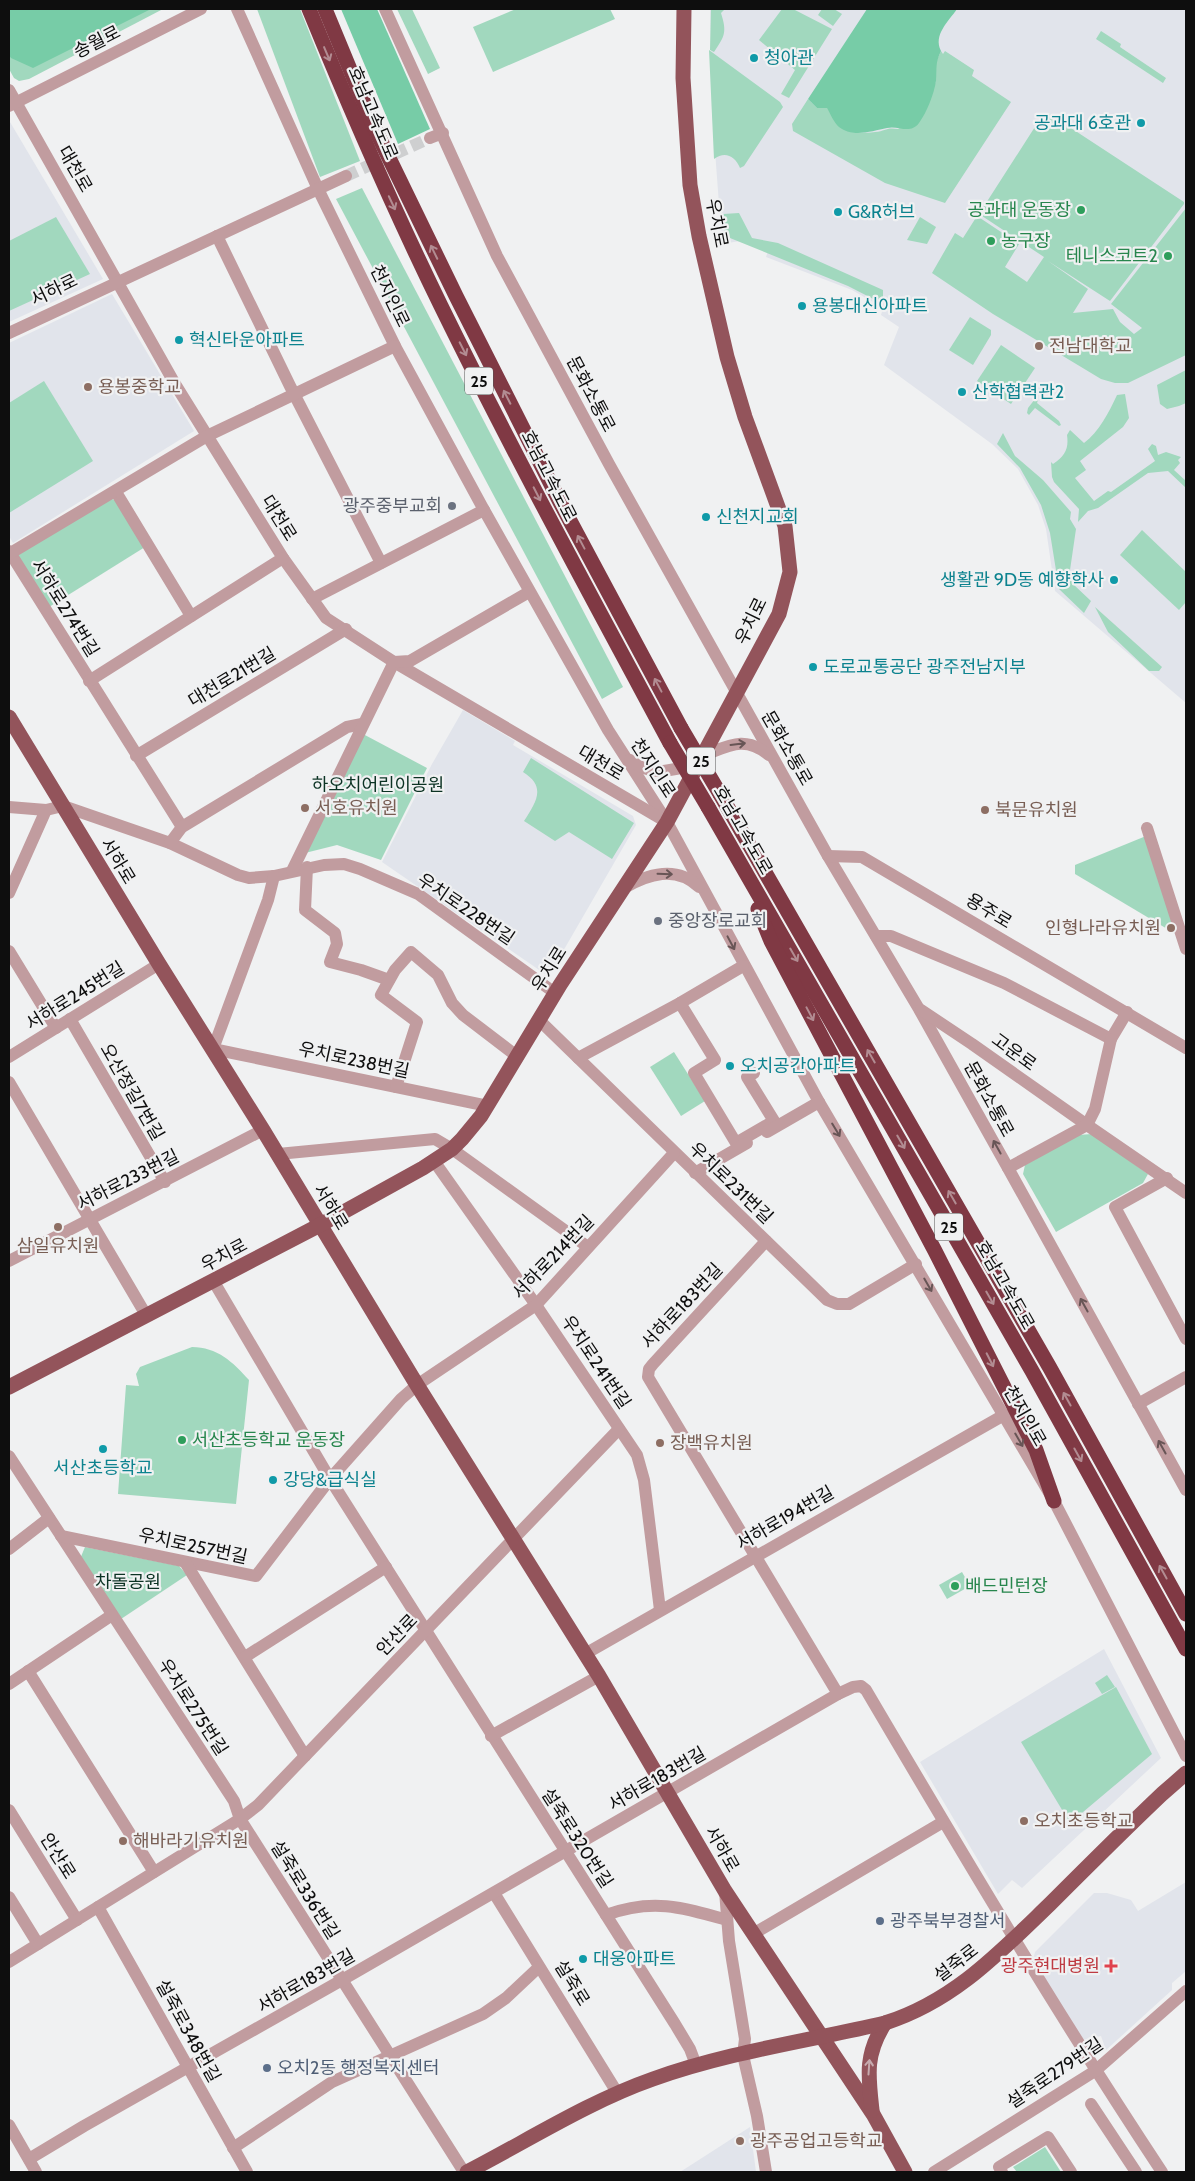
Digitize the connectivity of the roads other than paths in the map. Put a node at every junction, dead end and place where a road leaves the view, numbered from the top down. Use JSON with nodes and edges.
{"nodes":[{"id":1,"x":200,"y":9,"type":"edge"},
{"id":2,"x":237,"y":9,"type":"edge"},
{"id":3,"x":308,"y":9,"type":"edge"},
{"id":4,"x":326,"y":9,"type":"edge"},
{"id":5,"x":385,"y":9,"type":"edge"},
{"id":6,"x":684,"y":9,"type":"edge"},
{"id":7,"x":9,"y":90,"type":"edge"},
{"id":8,"x":12,"y":105,"type":"edge"},
{"id":9,"x":443,"y":133,"type":"junction"},
{"id":10,"x":430,"y":138,"type":"tunnel mouth"},
{"id":11,"x":346,"y":176,"type":"tunnel mouth"},
{"id":12,"x":318,"y":189,"type":"junction"},
{"id":13,"x":217,"y":236,"type":"junction"},
{"id":14,"x":116,"y":282,"type":"junction"},
{"id":15,"x":9,"y":333,"type":"edge"},
{"id":16,"x":395,"y":346,"type":"junction"},
{"id":17,"x":294,"y":393,"type":"junction"},
{"id":18,"x":207,"y":436,"type":"junction"},
{"id":19,"x":116,"y":492,"type":"junction"},
{"id":20,"x":484,"y":510,"type":"junction"},
{"id":21,"x":9,"y":553,"type":"edge"},
{"id":22,"x":283,"y":558,"type":"junction"},
{"id":23,"x":381,"y":563,"type":"junction"},
{"id":24,"x":529,"y":592,"type":"junction"},
{"id":25,"x":312,"y":599,"type":"junction"},
{"id":26,"x":191,"y":616,"type":"junction"},
{"id":27,"x":346,"y":629,"type":"junction"},
{"id":28,"x":394,"y":662,"type":"junction"},
{"id":29,"x":90,"y":682,"type":"junction"},
{"id":30,"x":736,"y":692,"type":"junction"},
{"id":31,"x":9,"y":717,"type":"edge"},
{"id":32,"x":362,"y":724,"type":"junction"},
{"id":33,"x":136,"y":756,"type":"junction"},
{"id":34,"x":625,"y":757,"type":"junction"},
{"id":35,"x":772,"y":757,"type":"junction"},
{"id":36,"x":700,"y":760,"type":"junction"},
{"id":37,"x":63,"y":806,"type":"junction"},
{"id":38,"x":9,"y":807,"type":"edge"},
{"id":39,"x":46,"y":810,"type":"junction"},
{"id":40,"x":667,"y":822,"type":"junction"},
{"id":41,"x":182,"y":827,"type":"junction"},
{"id":42,"x":1146,"y":828,"type":"dead end"},
{"id":43,"x":170,"y":843,"type":"junction"},
{"id":44,"x":828,"y":856,"type":"junction"},
{"id":45,"x":738,"y":859,"type":"junction"},
{"id":46,"x":307,"y":867,"type":"junction"},
{"id":47,"x":292,"y":871,"type":"junction"},
{"id":48,"x":274,"y":876,"type":"junction"},
{"id":49,"x":624,"y":888,"type":"junction"},
{"id":50,"x":704,"y":892,"type":"junction"},
{"id":51,"x":9,"y":893,"type":"edge"},
{"id":52,"x":876,"y":936,"type":"junction"},
{"id":53,"x":1186,"y":949,"type":"edge"},
{"id":54,"x":9,"y":951,"type":"edge"},
{"id":55,"x":159,"y":964,"type":"junction"},
{"id":56,"x":743,"y":966,"type":"junction"},
{"id":57,"x":389,"y":980,"type":"junction"},
{"id":58,"x":555,"y":992,"type":"junction"},
{"id":59,"x":680,"y":1004,"type":"junction"},
{"id":60,"x":919,"y":1009,"type":"junction"},
{"id":61,"x":1127,"y":1012,"type":"junction"},
{"id":62,"x":70,"y":1019,"type":"junction"},
{"id":63,"x":539,"y":1020,"type":"junction"},
{"id":64,"x":56,"y":1028,"type":"junction"},
{"id":65,"x":1110,"y":1039,"type":"junction"},
{"id":66,"x":1186,"y":1048,"type":"edge"},
{"id":67,"x":213,"y":1049,"type":"junction"},
{"id":68,"x":9,"y":1057,"type":"edge"},
{"id":69,"x":518,"y":1057,"type":"junction"},
{"id":70,"x":578,"y":1058,"type":"junction"},
{"id":71,"x":754,"y":1073,"type":"dead end"},
{"id":72,"x":9,"y":1082,"type":"edge"},
{"id":73,"x":396,"y":1087,"type":"junction"},
{"id":74,"x":819,"y":1102,"type":"junction"},
{"id":75,"x":488,"y":1106,"type":"junction"},
{"id":76,"x":1087,"y":1125,"type":"junction"},
{"id":77,"x":263,"y":1130,"type":"junction"},
{"id":78,"x":452,"y":1149,"type":"junction"},
{"id":79,"x":674,"y":1153,"type":"junction"},
{"id":80,"x":278,"y":1154,"type":"junction"},
{"id":81,"x":434,"y":1161,"type":"junction"},
{"id":82,"x":1008,"y":1168,"type":"junction"},
{"id":83,"x":695,"y":1173,"type":"junction"},
{"id":84,"x":1166,"y":1178,"type":"junction"},
{"id":85,"x":164,"y":1182,"type":"junction"},
{"id":86,"x":1186,"y":1193,"type":"edge"},
{"id":87,"x":89,"y":1219,"type":"junction"},
{"id":88,"x":320,"y":1225,"type":"junction"},
{"id":89,"x":766,"y":1241,"type":"junction"},
{"id":90,"x":588,"y":1247,"type":"junction"},
{"id":91,"x":9,"y":1261,"type":"edge"},
{"id":92,"x":916,"y":1264,"type":"junction"},
{"id":93,"x":214,"y":1282,"type":"junction"},
{"id":94,"x":536,"y":1305,"type":"junction"},
{"id":95,"x":146,"y":1315,"type":"junction"},
{"id":96,"x":1186,"y":1339,"type":"edge"},
{"id":97,"x":1186,"y":1377,"type":"edge"},
{"id":98,"x":417,"y":1385,"type":"junction"},
{"id":99,"x":9,"y":1387,"type":"edge"},
{"id":100,"x":1138,"y":1404,"type":"junction"},
{"id":101,"x":1004,"y":1414,"type":"junction"},
{"id":102,"x":619,"y":1429,"type":"junction"},
{"id":103,"x":9,"y":1456,"type":"edge"},
{"id":104,"x":330,"y":1479,"type":"junction"},
{"id":105,"x":1186,"y":1490,"type":"edge"},
{"id":106,"x":1054,"y":1501,"type":"junction"},
{"id":107,"x":48,"y":1518,"type":"junction"},
{"id":108,"x":62,"y":1536,"type":"junction"},
{"id":109,"x":514,"y":1539,"type":"junction"},
{"id":110,"x":9,"y":1549,"type":"edge"},
{"id":111,"x":754,"y":1556,"type":"junction"},
{"id":112,"x":185,"y":1562,"type":"junction"},
{"id":113,"x":386,"y":1567,"type":"junction"},
{"id":114,"x":660,"y":1610,"type":"junction"},
{"id":115,"x":1186,"y":1614,"type":"edge"},
{"id":116,"x":112,"y":1615,"type":"junction"},
{"id":117,"x":425,"y":1631,"type":"junction"},
{"id":118,"x":1186,"y":1649,"type":"edge"},
{"id":119,"x":585,"y":1654,"type":"junction"},
{"id":120,"x":245,"y":1657,"type":"junction"},
{"id":121,"x":28,"y":1671,"type":"junction"},
{"id":122,"x":598,"y":1676,"type":"junction"},
{"id":123,"x":9,"y":1684,"type":"edge"},
{"id":124,"x":838,"y":1694,"type":"junction"},
{"id":125,"x":491,"y":1736,"type":"junction"},
{"id":126,"x":305,"y":1756,"type":"junction"},
{"id":127,"x":1186,"y":1756,"type":"edge"},
{"id":128,"x":1186,"y":1773,"type":"edge"},
{"id":129,"x":668,"y":1793,"type":"junction"},
{"id":130,"x":9,"y":1810,"type":"edge"},
{"id":131,"x":240,"y":1819,"type":"junction"},
{"id":132,"x":943,"y":1822,"type":"junction"},
{"id":133,"x":565,"y":1852,"type":"junction"},
{"id":134,"x":154,"y":1872,"type":"junction"},
{"id":135,"x":725,"y":1891,"type":"junction"},
{"id":136,"x":494,"y":1893,"type":"junction"},
{"id":137,"x":9,"y":1897,"type":"edge"},
{"id":138,"x":98,"y":1907,"type":"junction"},
{"id":139,"x":606,"y":1914,"type":"junction"},
{"id":140,"x":77,"y":1920,"type":"junction"},
{"id":141,"x":727,"y":1920,"type":"junction"},
{"id":142,"x":753,"y":1934,"type":"junction"},
{"id":143,"x":1014,"y":1939,"type":"junction"},
{"id":144,"x":38,"y":1944,"type":"junction"},
{"id":145,"x":9,"y":1962,"type":"edge"},
{"id":146,"x":539,"y":1967,"type":"junction"},
{"id":147,"x":342,"y":1980,"type":"junction"},
{"id":148,"x":1186,"y":1990,"type":"edge"},
{"id":149,"x":885,"y":2024,"type":"junction"},
{"id":150,"x":821,"y":2038,"type":"junction"},
{"id":151,"x":389,"y":2055,"type":"junction"},
{"id":152,"x":743,"y":2055,"type":"junction"},
{"id":153,"x":696,"y":2065,"type":"junction"},
{"id":154,"x":188,"y":2067,"type":"junction"},
{"id":155,"x":1095,"y":2070,"type":"junction"},
{"id":156,"x":618,"y":2094,"type":"junction"},
{"id":157,"x":1091,"y":2104,"type":"dead end"},
{"id":158,"x":873,"y":2114,"type":"junction"},
{"id":159,"x":9,"y":2126,"type":"edge"},
{"id":160,"x":233,"y":2148,"type":"junction"},
{"id":161,"x":29,"y":2159,"type":"junction"},
{"id":162,"x":36,"y":2172,"type":"edge"},
{"id":163,"x":247,"y":2172,"type":"edge"},
{"id":164,"x":465,"y":2172,"type":"edge"},
{"id":165,"x":766,"y":2172,"type":"edge"},
{"id":166,"x":905,"y":2172,"type":"edge"},
{"id":167,"x":934,"y":2172,"type":"edge"},
{"id":168,"x":1002,"y":2172,"type":"edge"},
{"id":169,"x":1072,"y":2172,"type":"edge"},
{"id":170,"x":1136,"y":2172,"type":"edge"},
{"id":171,"x":1162,"y":2172,"type":"edge"}],
"edges":[{"from":1,"to":8,"type":"street","name":"송월로"},
{"from":2,"to":12,"type":"street","name":"천지인로"},
{"from":3,"to":45,"type":"highway","name":"호남고속도로","number":"25","one_way":true,"bridge":true},
{"from":115,"to":4,"type":"highway","name":"호남고속도로","number":"25","one_way":true,"bridge":true},
{"from":5,"to":9,"type":"street","name":"문화소통로"},
{"from":6,"to":30,"type":"main road","name":"우치로"},
{"from":7,"to":8,"type":"street","name":"대천로"},
{"from":8,"to":14,"type":"street","name":"대천로"},
{"from":9,"to":10,"type":"street"},
{"from":9,"to":30,"type":"street","name":"문화소통로"},
{"from":11,"to":12,"type":"street","name":"서하로"},
{"from":12,"to":13,"type":"street","name":"서하로"},
{"from":12,"to":16,"type":"street","name":"천지인로"},
{"from":13,"to":14,"type":"street","name":"서하로"},
{"from":13,"to":17,"type":"street"},
{"from":14,"to":15,"type":"street","name":"서하로"},
{"from":14,"to":18,"type":"street","name":"대천로"},
{"from":16,"to":17,"type":"street","name":"서하로274번길"},
{"from":16,"to":20,"type":"street","name":"천지인로"},
{"from":17,"to":18,"type":"street","name":"서하로274번길"},
{"from":17,"to":23,"type":"street"},
{"from":18,"to":19,"type":"street","name":"서하로274번길"},
{"from":18,"to":22,"type":"street","name":"대천로"},
{"from":19,"to":21,"type":"street","name":"서하로274번길"},
{"from":19,"to":26,"type":"street"},
{"from":20,"to":23,"type":"street"},
{"from":20,"to":24,"type":"street","name":"천지인로"},
{"from":21,"to":29,"type":"street","name":"서하로274번길"},
{"from":22,"to":25,"type":"street","name":"대천로"},
{"from":22,"to":26,"type":"street"},
{"from":23,"to":25,"type":"street"},
{"from":24,"to":28,"type":"street"},
{"from":24,"to":34,"type":"street","name":"천지인로"},
{"from":25,"to":27,"type":"street","name":"대천로"},
{"from":26,"to":29,"type":"street"},
{"from":27,"to":28,"type":"street","name":"대천로"},
{"from":27,"to":33,"type":"street","name":"대천로21번길"},
{"from":28,"to":32,"type":"street"},
{"from":28,"to":40,"type":"street","name":"대천로"},
{"from":29,"to":33,"type":"street"},
{"from":30,"to":35,"type":"street","name":"문화소통로"},
{"from":30,"to":36,"type":"main road","name":"우치로"},
{"from":31,"to":37,"type":"main road","name":"서하로"},
{"from":32,"to":41,"type":"street"},
{"from":32,"to":47,"type":"street"},
{"from":33,"to":41,"type":"street"},
{"from":34,"to":36,"type":"street"},
{"from":34,"to":40,"type":"street","name":"천지인로"},
{"from":36,"to":35,"type":"street","one_way":true},
{"from":35,"to":44,"type":"street","name":"문화소통로"},
{"from":36,"to":40,"type":"main road","name":"우치로"},
{"from":37,"to":39,"type":"street"},
{"from":37,"to":43,"type":"street","name":"우치로228번길"},
{"from":37,"to":55,"type":"main road","name":"서하로"},
{"from":38,"to":39,"type":"street"},
{"from":39,"to":51,"type":"street"},
{"from":40,"to":49,"type":"main road","name":"우치로"},
{"from":40,"to":50,"type":"street","name":"천지인로"},
{"from":41,"to":43,"type":"street"},
{"from":42,"to":53,"type":"street"},
{"from":43,"to":48,"type":"street","name":"우치로228번길"},
{"from":44,"to":52,"type":"street","name":"문화소통로"},
{"from":44,"to":61,"type":"street","name":"용주로"},
{"from":45,"to":106,"type":"highway","one_way":true},
{"from":45,"to":118,"type":"highway","name":"호남고속도로","number":"25","one_way":true},
{"from":46,"to":47,"type":"street","name":"우치로228번길"},
{"from":46,"to":57,"type":"street"},
{"from":46,"to":58,"type":"street","name":"우치로228번길"},
{"from":47,"to":48,"type":"street","name":"우치로228번길"},
{"from":48,"to":67,"type":"street"},
{"from":49,"to":50,"type":"street","one_way":true},
{"from":49,"to":58,"type":"main road","name":"우치로"},
{"from":50,"to":56,"type":"street","name":"천지인로","one_way":true},
{"from":52,"to":60,"type":"street","name":"문화소통로"},
{"from":52,"to":65,"type":"street"},
{"from":54,"to":64,"type":"street"},
{"from":55,"to":62,"type":"street","name":"서하로245번길"},
{"from":55,"to":67,"type":"main road","name":"서하로"},
{"from":56,"to":59,"type":"street"},
{"from":56,"to":74,"type":"street","name":"천지인로"},
{"from":57,"to":69,"type":"street"},
{"from":57,"to":73,"type":"street"},
{"from":58,"to":63,"type":"main road","name":"우치로"},
{"from":59,"to":70,"type":"street"},
{"from":59,"to":71,"type":"street"},
{"from":60,"to":76,"type":"street","name":"고운로"},
{"from":82,"to":60,"type":"street","name":"문화소통로","one_way":true},
{"from":61,"to":65,"type":"street"},
{"from":61,"to":66,"type":"street","name":"용주로"},
{"from":62,"to":64,"type":"street","name":"서하로245번길"},
{"from":62,"to":85,"type":"street","name":"오산정길7번길"},
{"from":63,"to":69,"type":"main road","name":"우치로"},
{"from":63,"to":70,"type":"street","name":"우치로231번길"},
{"from":64,"to":68,"type":"street","name":"서하로245번길"},
{"from":65,"to":76,"type":"street"},
{"from":67,"to":73,"type":"street","name":"우치로238번길"},
{"from":67,"to":77,"type":"main road","name":"서하로"},
{"from":69,"to":75,"type":"main road","name":"우치로"},
{"from":70,"to":79,"type":"street","name":"우치로231번길"},
{"from":72,"to":87,"type":"street"},
{"from":73,"to":75,"type":"street","name":"우치로238번길"},
{"from":74,"to":83,"type":"street"},
{"from":74,"to":92,"type":"street","name":"천지인로","one_way":true},
{"from":75,"to":78,"type":"main road","name":"우치로"},
{"from":76,"to":82,"type":"street"},
{"from":76,"to":84,"type":"street","name":"고운로"},
{"from":77,"to":80,"type":"main road","name":"서하로"},
{"from":77,"to":85,"type":"street","name":"서하로233번길"},
{"from":78,"to":80,"type":"street"},
{"from":78,"to":81,"type":"main road","name":"우치로"},
{"from":78,"to":90,"type":"street"},
{"from":79,"to":83,"type":"street","name":"우치로231번길"},
{"from":79,"to":90,"type":"street","name":"서하로214번길"},
{"from":80,"to":88,"type":"main road","name":"서하로"},
{"from":81,"to":88,"type":"main road","name":"우치로"},
{"from":81,"to":94,"type":"street","name":"우치로241번길"},
{"from":100,"to":82,"type":"street","name":"문화소통로","one_way":true},
{"from":83,"to":89,"type":"street","name":"우치로231번길"},
{"from":84,"to":86,"type":"street","name":"고운로"},
{"from":84,"to":96,"type":"street"},
{"from":85,"to":87,"type":"street","name":"서하로233번길"},
{"from":87,"to":91,"type":"street","name":"서하로233번길"},
{"from":87,"to":95,"type":"street"},
{"from":88,"to":93,"type":"main road","name":"우치로"},
{"from":88,"to":98,"type":"main road","name":"서하로"},
{"from":89,"to":92,"type":"street","name":"우치로231번길"},
{"from":89,"to":111,"type":"street","name":"서하로183번길"},
{"from":90,"to":94,"type":"street","name":"서하로214번길"},
{"from":92,"to":101,"type":"street","name":"천지인로","one_way":true},
{"from":93,"to":95,"type":"main road","name":"우치로"},
{"from":93,"to":104,"type":"street"},
{"from":94,"to":98,"type":"street","name":"서하로214번길"},
{"from":94,"to":102,"type":"street","name":"우치로241번길"},
{"from":95,"to":99,"type":"main road","name":"우치로"},
{"from":97,"to":100,"type":"street"},
{"from":98,"to":104,"type":"street"},
{"from":98,"to":109,"type":"main road","name":"서하로"},
{"from":105,"to":100,"type":"street","name":"문화소통로","one_way":true},
{"from":101,"to":106,"type":"street","name":"천지인로","one_way":true},
{"from":101,"to":111,"type":"street","name":"서하로194번길"},
{"from":102,"to":109,"type":"street"},
{"from":102,"to":114,"type":"street","name":"우치로241번길"},
{"from":103,"to":107,"type":"street","name":"우치로275번길"},
{"from":104,"to":112,"type":"street","name":"우치로257번길"},
{"from":104,"to":113,"type":"street"},
{"from":106,"to":127,"type":"street","name":"천지인로"},
{"from":107,"to":108,"type":"street","name":"우치로275번길"},
{"from":107,"to":110,"type":"street"},
{"from":108,"to":112,"type":"street","name":"우치로257번길"},
{"from":108,"to":116,"type":"street","name":"우치로275번길"},
{"from":109,"to":117,"type":"street","name":"안산로"},
{"from":109,"to":119,"type":"main road","name":"서하로"},
{"from":111,"to":114,"type":"street","name":"서하로194번길"},
{"from":111,"to":124,"type":"street","name":"서하로183번길"},
{"from":112,"to":120,"type":"street"},
{"from":113,"to":117,"type":"street"},
{"from":113,"to":120,"type":"street"},
{"from":114,"to":119,"type":"street","name":"서하로194번길"},
{"from":116,"to":121,"type":"street"},
{"from":116,"to":131,"type":"street","name":"우치로275번길"},
{"from":117,"to":125,"type":"street","name":"설죽로320번길"},
{"from":117,"to":126,"type":"street","name":"안산로"},
{"from":119,"to":122,"type":"main road","name":"서하로"},
{"from":120,"to":126,"type":"street"},
{"from":121,"to":123,"type":"street"},
{"from":121,"to":134,"type":"street"},
{"from":122,"to":125,"type":"street"},
{"from":122,"to":129,"type":"main road","name":"서하로"},
{"from":124,"to":129,"type":"street","name":"서하로183번길"},
{"from":124,"to":132,"type":"street"},
{"from":125,"to":133,"type":"street","name":"설죽로320번길"},
{"from":126,"to":131,"type":"street","name":"안산로"},
{"from":128,"to":143,"type":"main road","name":"설죽로"},
{"from":129,"to":133,"type":"street","name":"서하로183번길"},
{"from":129,"to":135,"type":"main road","name":"서하로"},
{"from":130,"to":140,"type":"street","name":"안산로"},
{"from":131,"to":134,"type":"street","name":"안산로"},
{"from":131,"to":147,"type":"street","name":"설죽로336번길"},
{"from":132,"to":142,"type":"street"},
{"from":132,"to":143,"type":"street"},
{"from":133,"to":136,"type":"street","name":"서하로183번길"},
{"from":133,"to":139,"type":"street","name":"설죽로320번길"},
{"from":134,"to":138,"type":"street","name":"안산로"},
{"from":135,"to":141,"type":"street"},
{"from":135,"to":142,"type":"main road","name":"서하로"},
{"from":136,"to":146,"type":"street","name":"설죽로"},
{"from":136,"to":147,"type":"street","name":"서하로183번길"},
{"from":137,"to":144,"type":"street"},
{"from":138,"to":140,"type":"street","name":"안산로"},
{"from":138,"to":154,"type":"street","name":"설죽로348번길"},
{"from":139,"to":141,"type":"street"},
{"from":139,"to":153,"type":"street","name":"설죽로320번길"},
{"from":140,"to":144,"type":"street","name":"안산로"},
{"from":141,"to":152,"type":"street"},
{"from":142,"to":150,"type":"main road","name":"서하로"},
{"from":143,"to":149,"type":"main road","name":"설죽로"},
{"from":143,"to":155,"type":"street"},
{"from":144,"to":145,"type":"street","name":"안산로"},
{"from":146,"to":151,"type":"street"},
{"from":146,"to":156,"type":"street","name":"설죽로"},
{"from":147,"to":151,"type":"street","name":"설죽로336번길"},
{"from":147,"to":154,"type":"street","name":"서하로183번길"},
{"from":148,"to":155,"type":"street","name":"설죽로279번길"},
{"from":149,"to":150,"type":"main road","name":"설죽로"},
{"from":158,"to":149,"type":"main road","one_way":true},
{"from":150,"to":152,"type":"main road","name":"설죽로"},
{"from":150,"to":158,"type":"main road","name":"서하로"},
{"from":151,"to":160,"type":"street"},
{"from":151,"to":164,"type":"street","name":"설죽로336번길"},
{"from":152,"to":153,"type":"main road","name":"설죽로"},
{"from":152,"to":165,"type":"street"},
{"from":153,"to":156,"type":"main road","name":"설죽로"},
{"from":154,"to":160,"type":"street","name":"설죽로348번길"},
{"from":154,"to":161,"type":"street","name":"서하로183번길"},
{"from":155,"to":167,"type":"street","name":"설죽로279번길"},
{"from":155,"to":171,"type":"street"},
{"from":156,"to":164,"type":"main road","name":"설죽로"},
{"from":157,"to":170,"type":"street"},
{"from":158,"to":166,"type":"main road","name":"서하로"},
{"from":159,"to":161,"type":"street"},
{"from":160,"to":163,"type":"street","name":"설죽로348번길"},
{"from":161,"to":162,"type":"street"},
{"from":168,"to":169,"type":"street"}]}
